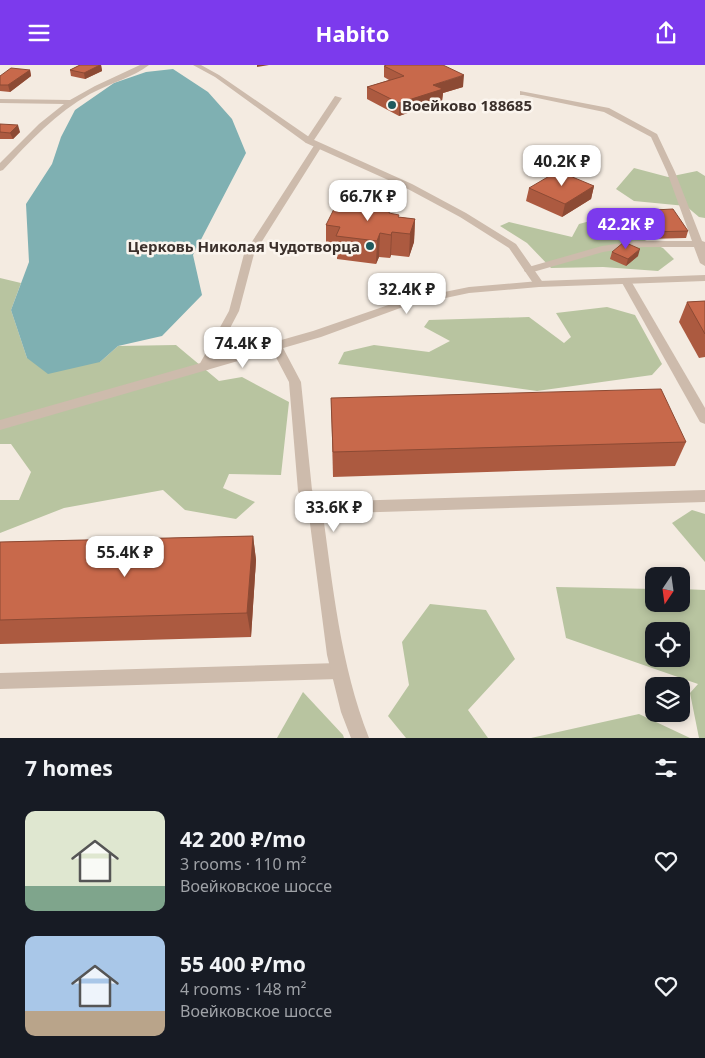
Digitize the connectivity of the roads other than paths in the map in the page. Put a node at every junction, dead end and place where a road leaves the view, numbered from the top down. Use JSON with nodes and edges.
{"nodes":[{"id":1,"x":146,"y":65,"type":"edge"},
{"id":2,"x":196,"y":65,"type":"edge"},
{"id":3,"x":523,"y":93,"type":"dead end"},
{"id":4,"x":338,"y":98,"type":"dead end"},
{"id":5,"x":0,"y":101,"type":"edge"},
{"id":6,"x":71,"y":102,"type":"junction"},
{"id":7,"x":314,"y":143,"type":"junction"},
{"id":8,"x":0,"y":168,"type":"edge"},
{"id":9,"x":701,"y":244,"type":"edge"},
{"id":10,"x":705,"y":263,"type":"edge"},
{"id":11,"x":529,"y":269,"type":"junction"},
{"id":12,"x":705,"y":278,"type":"edge"},
{"id":13,"x":626,"y":281,"type":"junction"},
{"id":14,"x":539,"y":284,"type":"junction"},
{"id":15,"x":276,"y":346,"type":"junction"},
{"id":16,"x":204,"y":367,"type":"junction"},
{"id":17,"x":705,"y":419,"type":"edge"},
{"id":18,"x":0,"y":425,"type":"edge"},
{"id":19,"x":705,"y":496,"type":"edge"},
{"id":20,"x":315,"y":508,"type":"junction"},
{"id":21,"x":338,"y":671,"type":"junction"},
{"id":22,"x":0,"y":681,"type":"edge"},
{"id":23,"x":360,"y":738,"type":"edge"}],
"edges":[{"from":1,"to":6,"type":"street"},
{"from":2,"to":7,"type":"street"},
{"from":3,"to":9,"type":"street"},
{"from":4,"to":7,"type":"street"},
{"from":5,"to":6,"type":"street"},
{"from":6,"to":8,"type":"street"},
{"from":7,"to":11,"type":"street"},
{"from":7,"to":16,"type":"street"},
{"from":9,"to":10,"type":"street"},
{"from":9,"to":11,"type":"street"},
{"from":11,"to":14,"type":"street"},
{"from":12,"to":13,"type":"street"},
{"from":13,"to":14,"type":"street"},
{"from":13,"to":17,"type":"street"},
{"from":14,"to":15,"type":"street"},
{"from":15,"to":16,"type":"street"},
{"from":15,"to":20,"type":"street"},
{"from":16,"to":18,"type":"street"},
{"from":19,"to":20,"type":"street"},
{"from":20,"to":21,"type":"street"},
{"from":21,"to":22,"type":"street"},
{"from":21,"to":23,"type":"street"}]}
